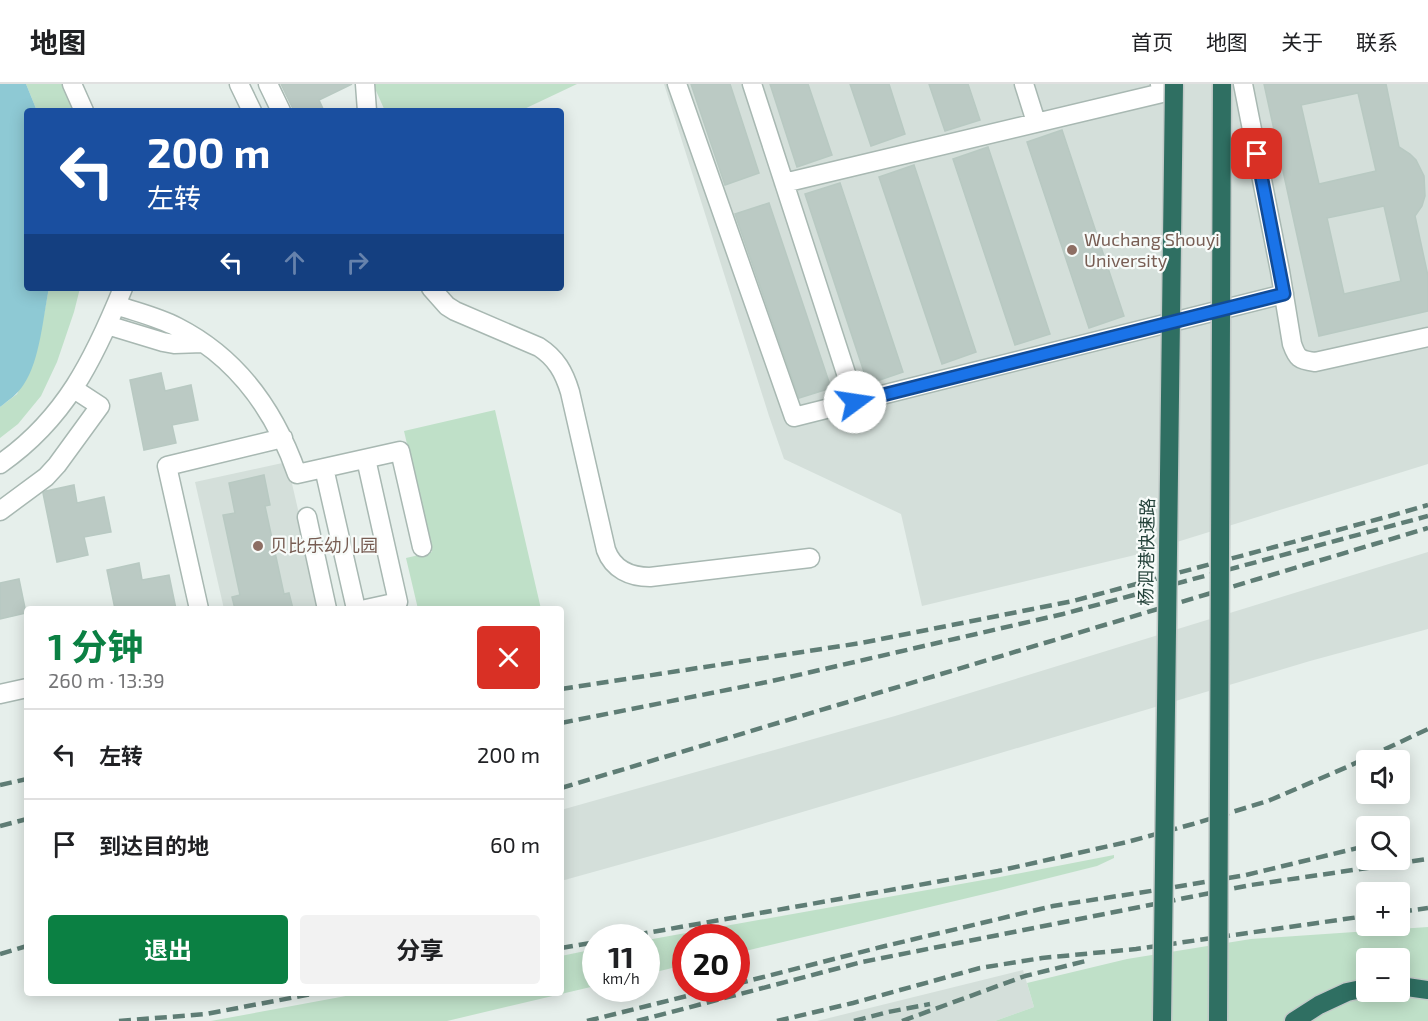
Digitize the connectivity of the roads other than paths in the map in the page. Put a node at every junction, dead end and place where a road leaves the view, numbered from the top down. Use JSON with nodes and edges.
{"nodes":[{"id":1,"x":72,"y":84,"type":"edge"},
{"id":2,"x":239,"y":84,"type":"edge"},
{"id":3,"x":268,"y":84,"type":"edge"},
{"id":4,"x":365,"y":84,"type":"edge"},
{"id":5,"x":676,"y":84,"type":"edge"},
{"id":6,"x":752,"y":84,"type":"edge"},
{"id":7,"x":1024,"y":84,"type":"edge"},
{"id":8,"x":1160,"y":84,"type":"edge"},
{"id":9,"x":1174,"y":84,"type":"edge"},
{"id":10,"x":1222,"y":84,"type":"edge"},
{"id":11,"x":1243,"y":84,"type":"edge"},
{"id":12,"x":83,"y":108,"type":"edge"},
{"id":13,"x":251,"y":108,"type":"edge"},
{"id":14,"x":280,"y":108,"type":"edge"},
{"id":15,"x":367,"y":108,"type":"edge"},
{"id":16,"x":1036,"y":122,"type":"junction"},
{"id":17,"x":784,"y":183,"type":"junction"},
{"id":18,"x":434,"y":291,"type":"edge"},
{"id":19,"x":118,"y":293,"type":"edge"},
{"id":20,"x":1284,"y":294,"type":"junction"},
{"id":21,"x":107,"y":325,"type":"junction"},
{"id":22,"x":1428,"y":337,"type":"edge"},
{"id":23,"x":203,"y":343,"type":"junction"},
{"id":24,"x":74,"y":389,"type":"junction"},
{"id":25,"x":855,"y":402,"type":"junction"},
{"id":26,"x":283,"y":438,"type":"junction"},
{"id":27,"x":366,"y":459,"type":"junction"},
{"id":28,"x":0,"y":464,"type":"edge"},
{"id":29,"x":324,"y":468,"type":"junction"},
{"id":30,"x":0,"y":511,"type":"edge"},
{"id":31,"x":307,"y":518,"type":"dead end"},
{"id":32,"x":422,"y":547,"type":"dead end"},
{"id":33,"x":810,"y":558,"type":"dead end"},
{"id":34,"x":198,"y":606,"type":"edge"},
{"id":35,"x":326,"y":606,"type":"edge"},
{"id":36,"x":355,"y":606,"type":"edge"},
{"id":37,"x":380,"y":606,"type":"edge"},
{"id":38,"x":24,"y":689,"type":"edge"},
{"id":39,"x":0,"y":694,"type":"edge"},
{"id":40,"x":1410,"y":987,"type":"edge"},
{"id":41,"x":1356,"y":990,"type":"edge"},
{"id":42,"x":1428,"y":990,"type":"edge"},
{"id":43,"x":1162,"y":1021,"type":"edge"},
{"id":44,"x":1218,"y":1021,"type":"edge"},
{"id":45,"x":1294,"y":1021,"type":"edge"}],
"edges":[{"from":1,"to":12,"type":"street"},
{"from":2,"to":13,"type":"street"},
{"from":3,"to":14,"type":"street"},
{"from":4,"to":15,"type":"street"},
{"from":5,"to":25,"type":"street"},
{"from":6,"to":17,"type":"street"},
{"from":7,"to":16,"type":"street"},
{"from":8,"to":16,"type":"street"},
{"from":9,"to":43,"type":"highway","name":"杨泗港快速路","bridge":true},
{"from":10,"to":44,"type":"highway","bridge":true},
{"from":11,"to":20,"type":"street"},
{"from":16,"to":17,"type":"street"},
{"from":17,"to":25,"type":"street"},
{"from":18,"to":33,"type":"street"},
{"from":19,"to":21,"type":"street"},
{"from":19,"to":23,"type":"street"},
{"from":20,"to":22,"type":"street"},
{"from":20,"to":25,"type":"street"},
{"from":21,"to":23,"type":"street"},
{"from":21,"to":24,"type":"street"},
{"from":23,"to":26,"type":"street"},
{"from":24,"to":28,"type":"street"},
{"from":24,"to":30,"type":"street"},
{"from":26,"to":29,"type":"street"},
{"from":26,"to":34,"type":"street"},
{"from":27,"to":29,"type":"street"},
{"from":27,"to":32,"type":"street"},
{"from":27,"to":37,"type":"street"},
{"from":29,"to":36,"type":"street"},
{"from":31,"to":35,"type":"street"},
{"from":38,"to":39,"type":"street"},
{"from":40,"to":42,"type":"highway"},
{"from":41,"to":45,"type":"highway"}]}
